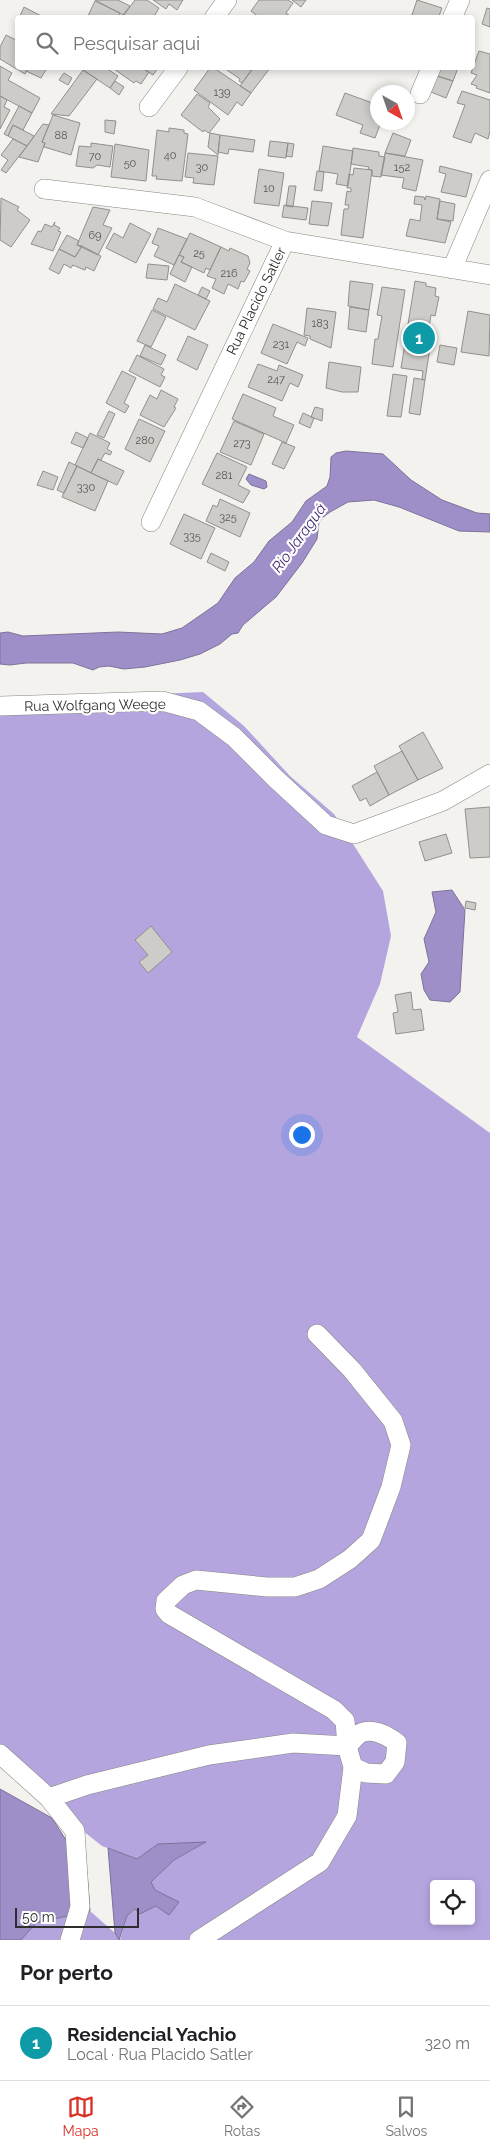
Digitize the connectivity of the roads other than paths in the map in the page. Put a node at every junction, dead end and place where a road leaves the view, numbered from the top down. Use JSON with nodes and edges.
{"nodes":[{"id":1,"x":227,"y":0,"type":"edge"},
{"id":2,"x":460,"y":0,"type":"edge"},
{"id":3,"x":216,"y":15,"type":"edge"},
{"id":4,"x":453,"y":15,"type":"edge"},
{"id":5,"x":177,"y":70,"type":"edge"},
{"id":6,"x":430,"y":70,"type":"edge"},
{"id":7,"x":420,"y":94,"type":"dead end"},
{"id":8,"x":149,"y":107,"type":"dead end"},
{"id":9,"x":490,"y":180,"type":"edge"},
{"id":10,"x":44,"y":189,"type":"dead end"},
{"id":11,"x":285,"y":241,"type":"junction"},
{"id":12,"x":452,"y":269,"type":"junction"},
{"id":13,"x":490,"y":275,"type":"edge"},
{"id":14,"x":151,"y":522,"type":"dead end"},
{"id":15,"x":0,"y":706,"type":"edge"},
{"id":16,"x":490,"y":774,"type":"edge"},
{"id":17,"x":317,"y":1334,"type":"dead end"},
{"id":18,"x":347,"y":1746,"type":"junction"},
{"id":19,"x":0,"y":1754,"type":"edge"},
{"id":20,"x":353,"y":1767,"type":"junction"},
{"id":21,"x":49,"y":1798,"type":"junction"},
{"id":22,"x":70,"y":1940,"type":"edge"},
{"id":23,"x":199,"y":1940,"type":"edge"}],
"edges":[{"from":1,"to":3,"type":"street"},
{"from":2,"to":4,"type":"street"},
{"from":5,"to":8,"type":"street"},
{"from":6,"to":7,"type":"street"},
{"from":9,"to":12,"type":"street"},
{"from":10,"to":11,"type":"street"},
{"from":11,"to":12,"type":"street","name":"Rua Placido Satler"},
{"from":11,"to":14,"type":"street","name":"Rua Placido Satler"},
{"from":12,"to":13,"type":"street","name":"Rua Placido Satler"},
{"from":15,"to":16,"type":"street","name":"Rua Wolfgang Weege"},
{"from":17,"to":18,"type":"street"},
{"from":18,"to":20,"type":"street"},
{"from":18,"to":20,"type":"street"},
{"from":18,"to":21,"type":"street"},
{"from":19,"to":21,"type":"street"},
{"from":20,"to":23,"type":"street"},
{"from":21,"to":22,"type":"street"}]}
